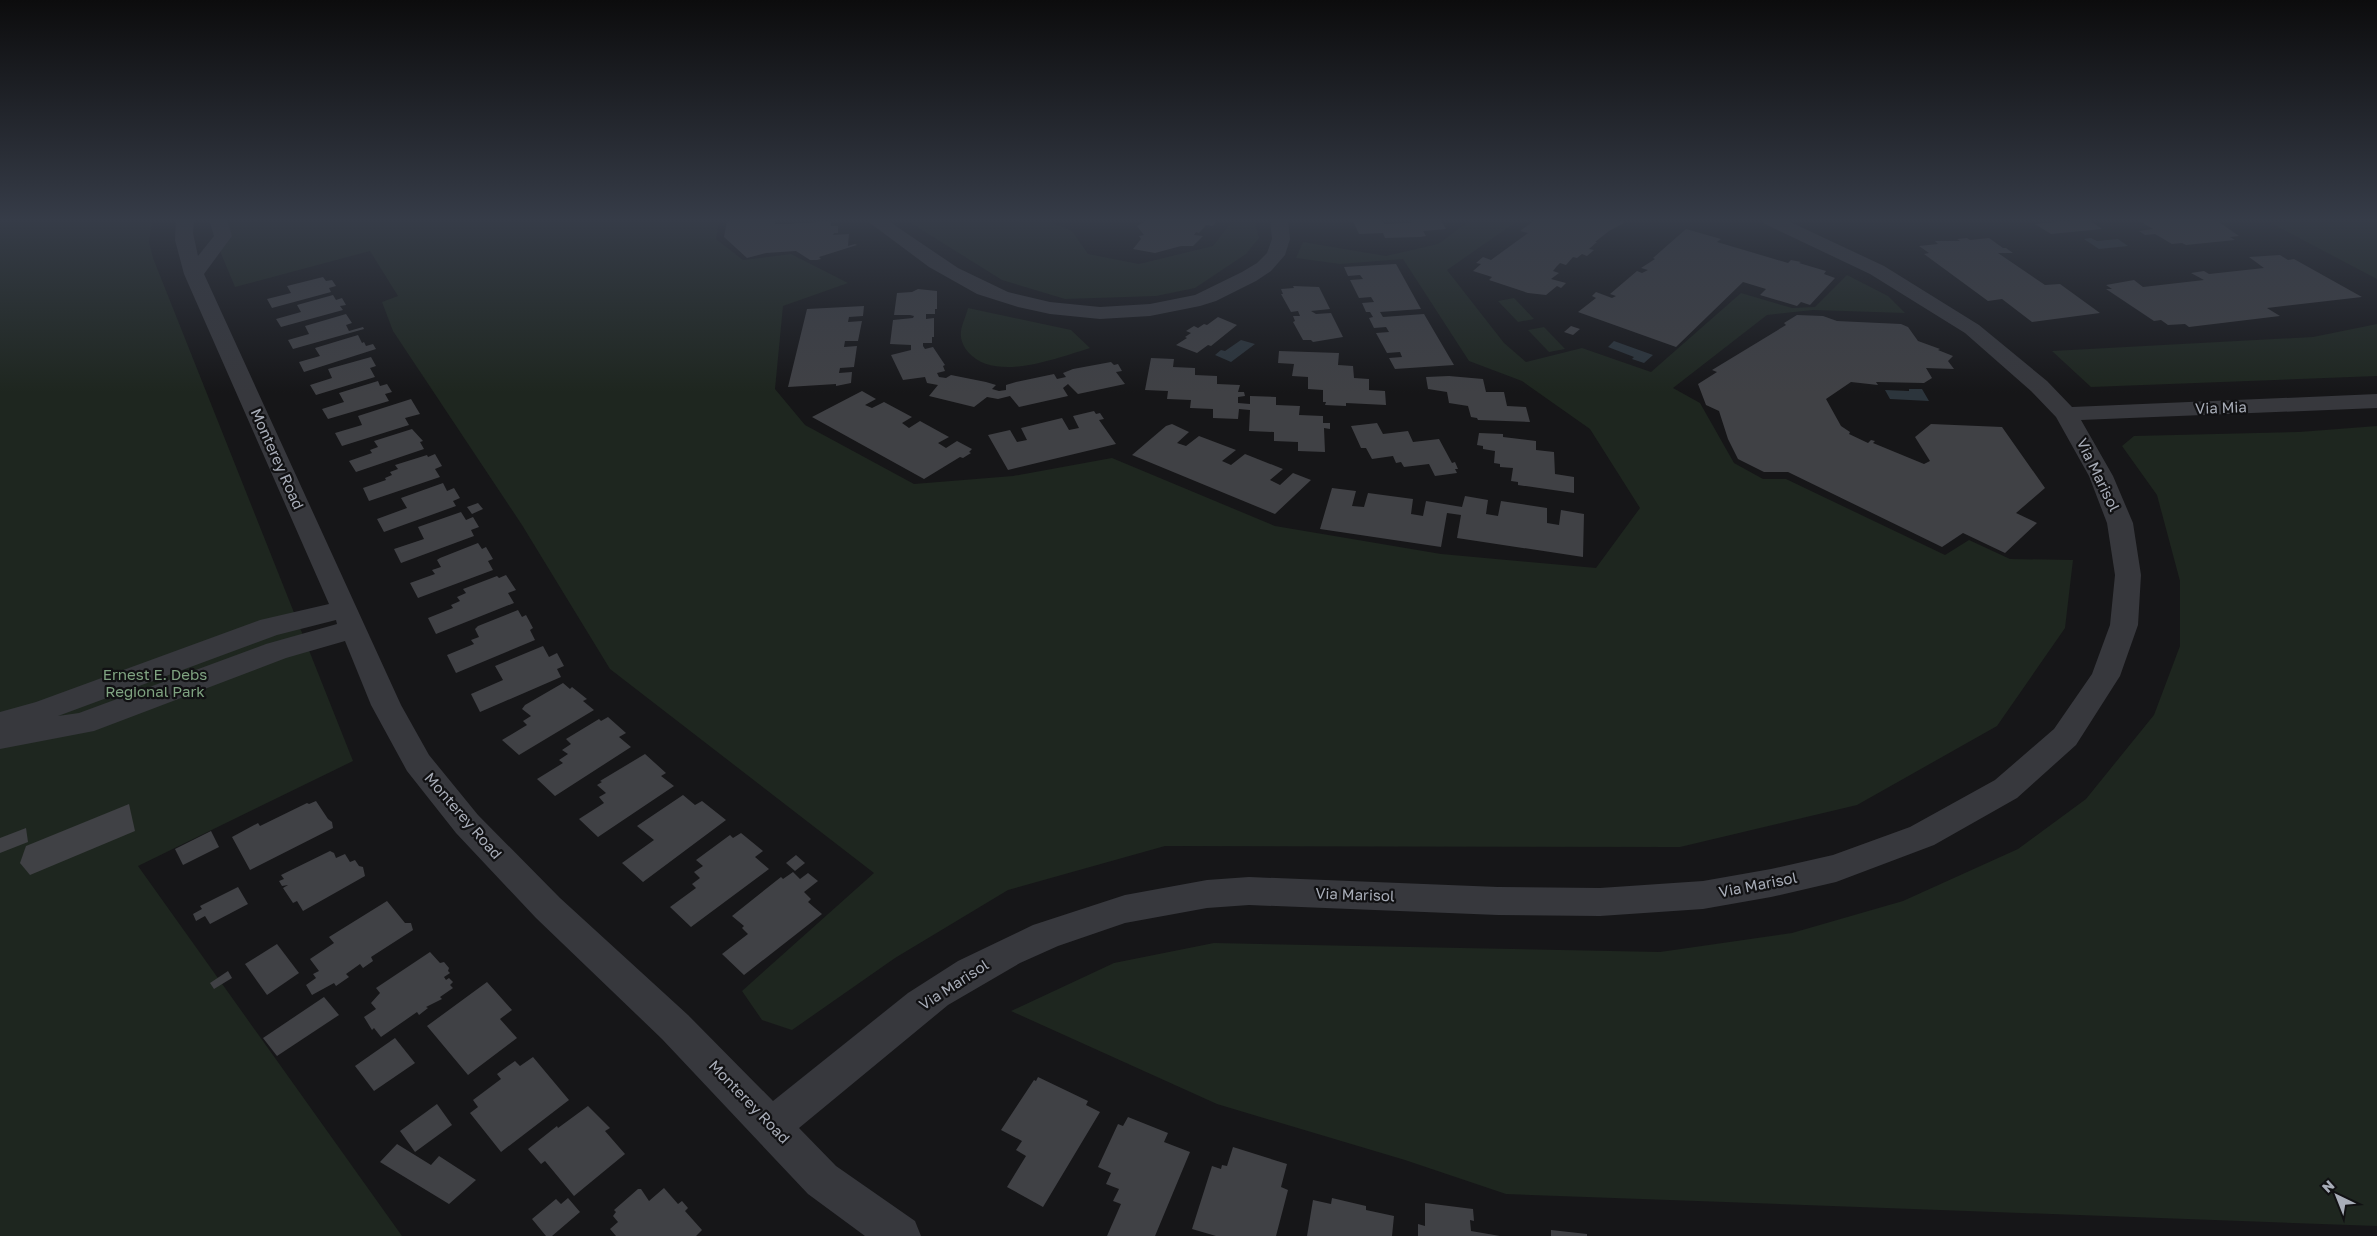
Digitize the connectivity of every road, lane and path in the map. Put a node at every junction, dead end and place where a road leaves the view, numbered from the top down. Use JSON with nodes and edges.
{"nodes":[{"id":1,"x":196,"y":278,"type":"edge"},
{"id":2,"x":965,"y":278,"type":"edge"},
{"id":3,"x":1246,"y":278,"type":"edge"},
{"id":4,"x":1889,"y":278,"type":"edge"},
{"id":5,"x":2377,"y":401,"type":"edge"},
{"id":6,"x":2066,"y":414,"type":"junction"},
{"id":7,"x":348,"y":619,"type":"junction"},
{"id":8,"x":80,"y":710,"type":"junction"},
{"id":9,"x":0,"y":723,"type":"edge"},
{"id":10,"x":0,"y":738,"type":"edge"},
{"id":11,"x":772,"y":1126,"type":"junction"},
{"id":12,"x":900,"y":1236,"type":"edge"}],
"edges":[{"from":1,"to":7,"type":"street","name":"Monterey Road"},
{"from":2,"to":3,"type":"street"},
{"from":4,"to":6,"type":"street","name":"Via Marisol"},
{"from":5,"to":6,"type":"street","name":"Via Mia"},
{"from":6,"to":11,"type":"street","name":"Via Marisol"},
{"from":7,"to":8,"type":"street"},
{"from":7,"to":11,"type":"street","name":"Monterey Road"},
{"from":8,"to":9,"type":"street"},
{"from":8,"to":10,"type":"street"},
{"from":11,"to":12,"type":"street","name":"Monterey Road"}]}
